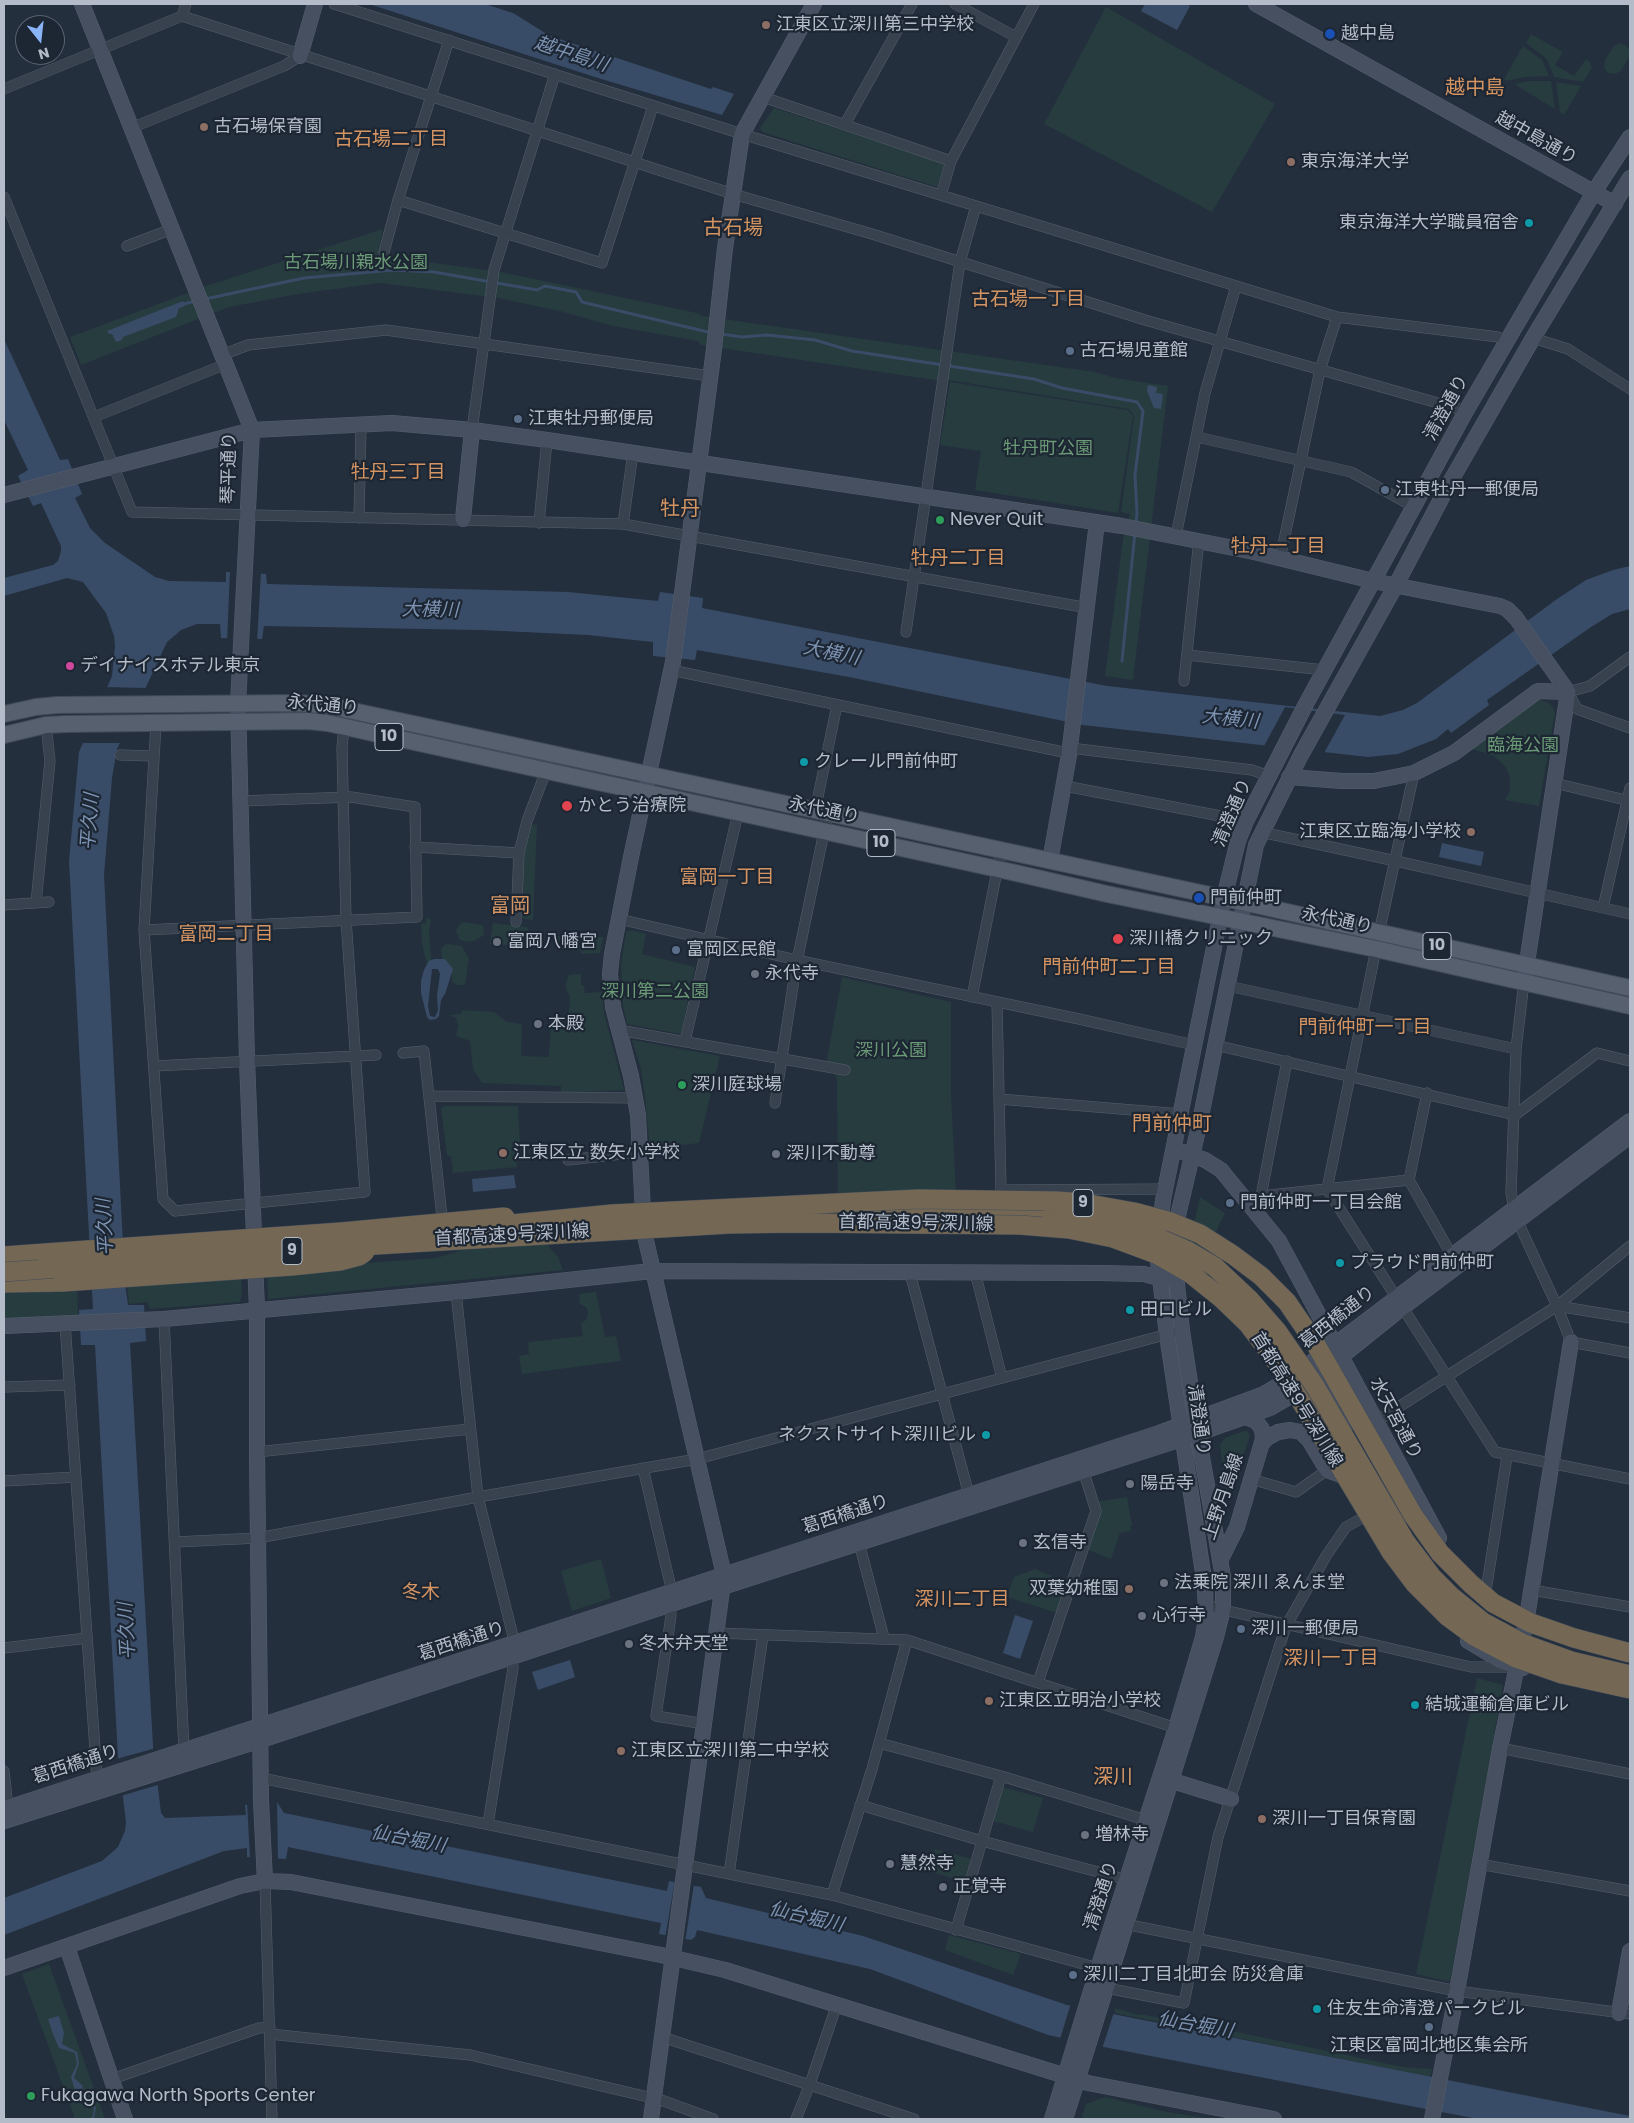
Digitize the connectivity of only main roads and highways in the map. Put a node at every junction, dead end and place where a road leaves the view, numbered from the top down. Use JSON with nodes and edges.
{"nodes":[{"id":1,"x":4,"y":714,"type":"edge"},
{"id":2,"x":4,"y":735,"type":"edge"},
{"id":3,"x":1630,"y":988,"type":"edge"},
{"id":4,"x":1630,"y":1006,"type":"edge"},
{"id":5,"x":562,"y":1218,"type":"junction"},
{"id":6,"x":865,"y":1224,"type":"junction"},
{"id":7,"x":376,"y":1245,"type":"junction"},
{"id":8,"x":4,"y":1256,"type":"edge"},
{"id":9,"x":4,"y":1268,"type":"edge"},
{"id":10,"x":4,"y":1272,"type":"edge"},
{"id":11,"x":4,"y":1282,"type":"edge"},
{"id":12,"x":1274,"y":1289,"type":"junction"},
{"id":13,"x":1630,"y":1651,"type":"edge"},
{"id":14,"x":1630,"y":1665,"type":"edge"},
{"id":15,"x":1630,"y":1675,"type":"edge"},
{"id":16,"x":1630,"y":1690,"type":"edge"}],
"edges":[{"from":1,"to":3,"type":"main road","name":"永代通り","number":"10"},
{"from":2,"to":4,"type":"main road","name":"永代通り","number":"10"},
{"from":5,"to":8,"type":"highway","bridge":true},
{"from":5,"to":9,"type":"highway","name":"首都高速9号深川線","number":"9","bridge":true},
{"from":5,"to":12,"type":"highway","name":"首都高速9号深川線","number":"9","bridge":true},
{"from":6,"to":7,"type":"highway","name":"首都高速9号深川線","number":"9","bridge":true},
{"from":6,"to":15,"type":"highway","bridge":true},
{"from":6,"to":16,"type":"highway","name":"首都高速9号深川線","number":"9","bridge":true},
{"from":7,"to":10,"type":"highway","name":"首都高速9号深川線","number":"9","bridge":true},
{"from":7,"to":11,"type":"highway","bridge":true},
{"from":12,"to":13,"type":"highway","name":"首都高速9号深川線","number":"9","bridge":true},
{"from":12,"to":14,"type":"highway","bridge":true}]}
